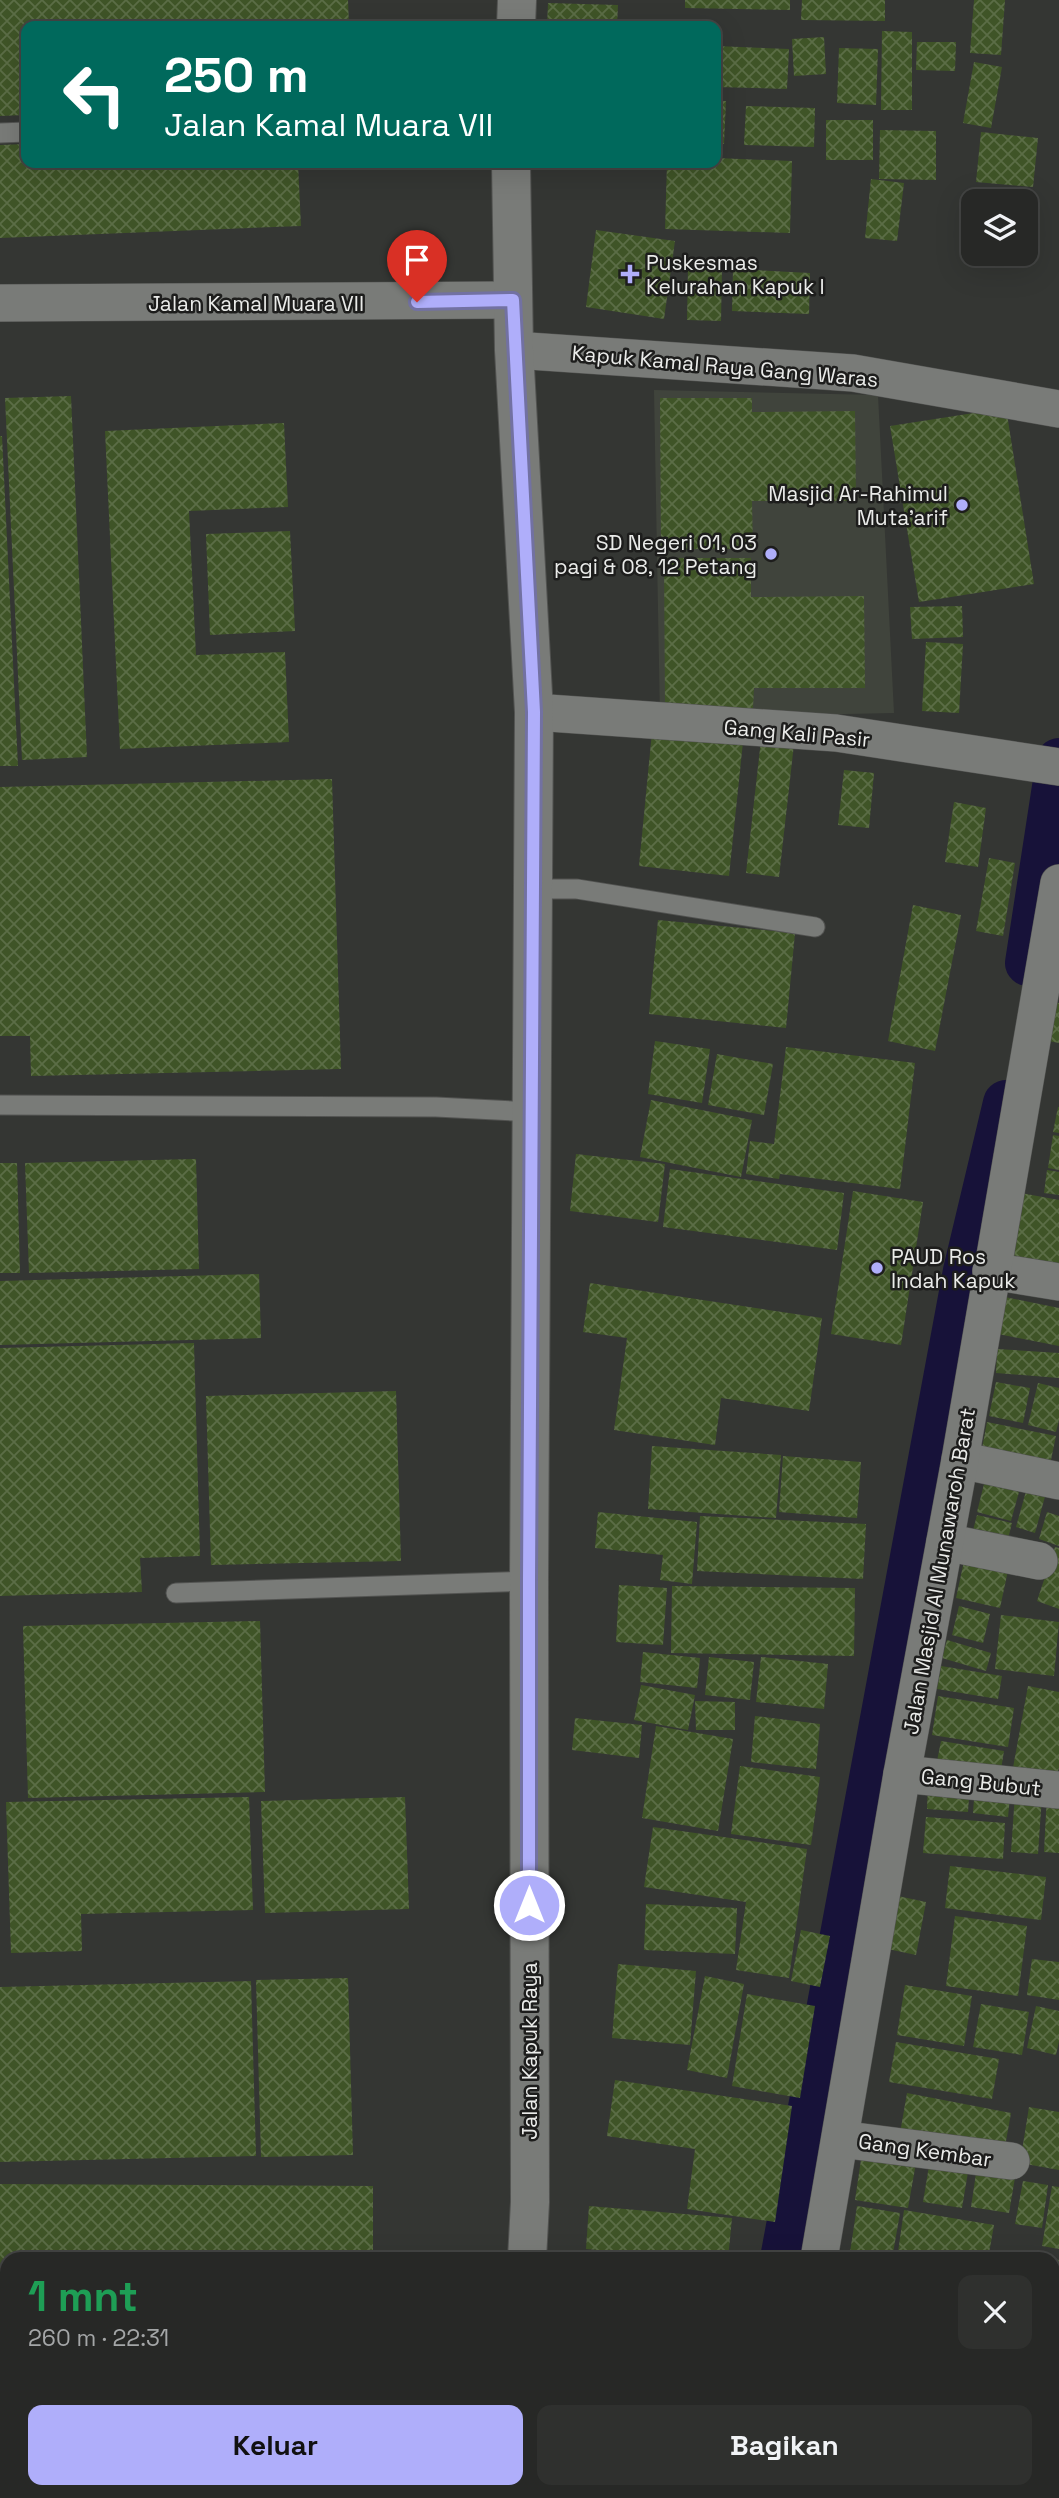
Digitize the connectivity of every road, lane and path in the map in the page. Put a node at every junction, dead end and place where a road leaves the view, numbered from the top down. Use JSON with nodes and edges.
{"nodes":[{"id":1,"x":517,"y":0,"type":"edge"},
{"id":2,"x":516,"y":21,"type":"edge"},
{"id":3,"x":21,"y":131,"type":"edge"},
{"id":4,"x":0,"y":133,"type":"edge"},
{"id":5,"x":511,"y":168,"type":"edge"},
{"id":6,"x":513,"y":300,"type":"junction"},
{"id":7,"x":0,"y":303,"type":"edge"},
{"id":8,"x":514,"y":349,"type":"junction"},
{"id":9,"x":1059,"y":409,"type":"edge"},
{"id":10,"x":534,"y":712,"type":"junction"},
{"id":11,"x":1049,"y":765,"type":"edge"},
{"id":12,"x":1059,"y":883,"type":"edge"},
{"id":13,"x":533,"y":889,"type":"junction"},
{"id":14,"x":815,"y":928,"type":"dead end"},
{"id":15,"x":0,"y":1105,"type":"edge"},
{"id":16,"x":532,"y":1112,"type":"junction"},
{"id":17,"x":991,"y":1271,"type":"junction"},
{"id":18,"x":1059,"y":1282,"type":"edge"},
{"id":19,"x":960,"y":1460,"type":"junction"},
{"id":20,"x":1059,"y":1480,"type":"edge"},
{"id":21,"x":945,"y":1542,"type":"junction"},
{"id":22,"x":1039,"y":1562,"type":"dead end"},
{"id":23,"x":529,"y":1581,"type":"junction"},
{"id":24,"x":176,"y":1593,"type":"dead end"},
{"id":25,"x":902,"y":1774,"type":"junction"},
{"id":26,"x":1059,"y":1790,"type":"edge"},
{"id":27,"x":840,"y":2139,"type":"junction"},
{"id":28,"x":1011,"y":2161,"type":"dead end"},
{"id":29,"x":527,"y":2252,"type":"edge"},
{"id":30,"x":820,"y":2252,"type":"edge"}],
"edges":[{"from":1,"to":2,"type":"main road"},
{"from":3,"to":4,"type":"lane"},
{"from":5,"to":6,"type":"main road","name":"Jalan Kapuk Raya"},
{"from":6,"to":7,"type":"street","name":"Jalan Kamal Muara VII"},
{"from":6,"to":8,"type":"main road","name":"Jalan Kapuk Raya"},
{"from":8,"to":9,"type":"street","name":"Kapuk Kamal Raya Gang Waras"},
{"from":8,"to":10,"type":"main road","name":"Jalan Kapuk Raya"},
{"from":10,"to":11,"type":"street","name":"Gang Kali Pasir"},
{"from":10,"to":13,"type":"main road","name":"Jalan Kapuk Raya"},
{"from":12,"to":17,"type":"street","name":"Jalan Masjid Al Munawaroh Barat"},
{"from":13,"to":14,"type":"lane"},
{"from":13,"to":16,"type":"main road","name":"Jalan Kapuk Raya"},
{"from":15,"to":16,"type":"lane"},
{"from":16,"to":23,"type":"main road","name":"Jalan Kapuk Raya"},
{"from":17,"to":18,"type":"street"},
{"from":17,"to":19,"type":"street","name":"Jalan Masjid Al Munawaroh Barat"},
{"from":19,"to":20,"type":"street"},
{"from":19,"to":21,"type":"street","name":"Jalan Masjid Al Munawaroh Barat"},
{"from":21,"to":22,"type":"street"},
{"from":21,"to":25,"type":"street","name":"Jalan Masjid Al Munawaroh Barat"},
{"from":23,"to":24,"type":"lane"},
{"from":23,"to":29,"type":"main road","name":"Jalan Kapuk Raya"},
{"from":25,"to":26,"type":"street","name":"Gang Bubut"},
{"from":25,"to":27,"type":"street","name":"Jalan Masjid Al Munawaroh Barat"},
{"from":27,"to":28,"type":"street","name":"Gang Kembar"},
{"from":27,"to":30,"type":"street","name":"Jalan Masjid Al Munawaroh Barat"}]}
